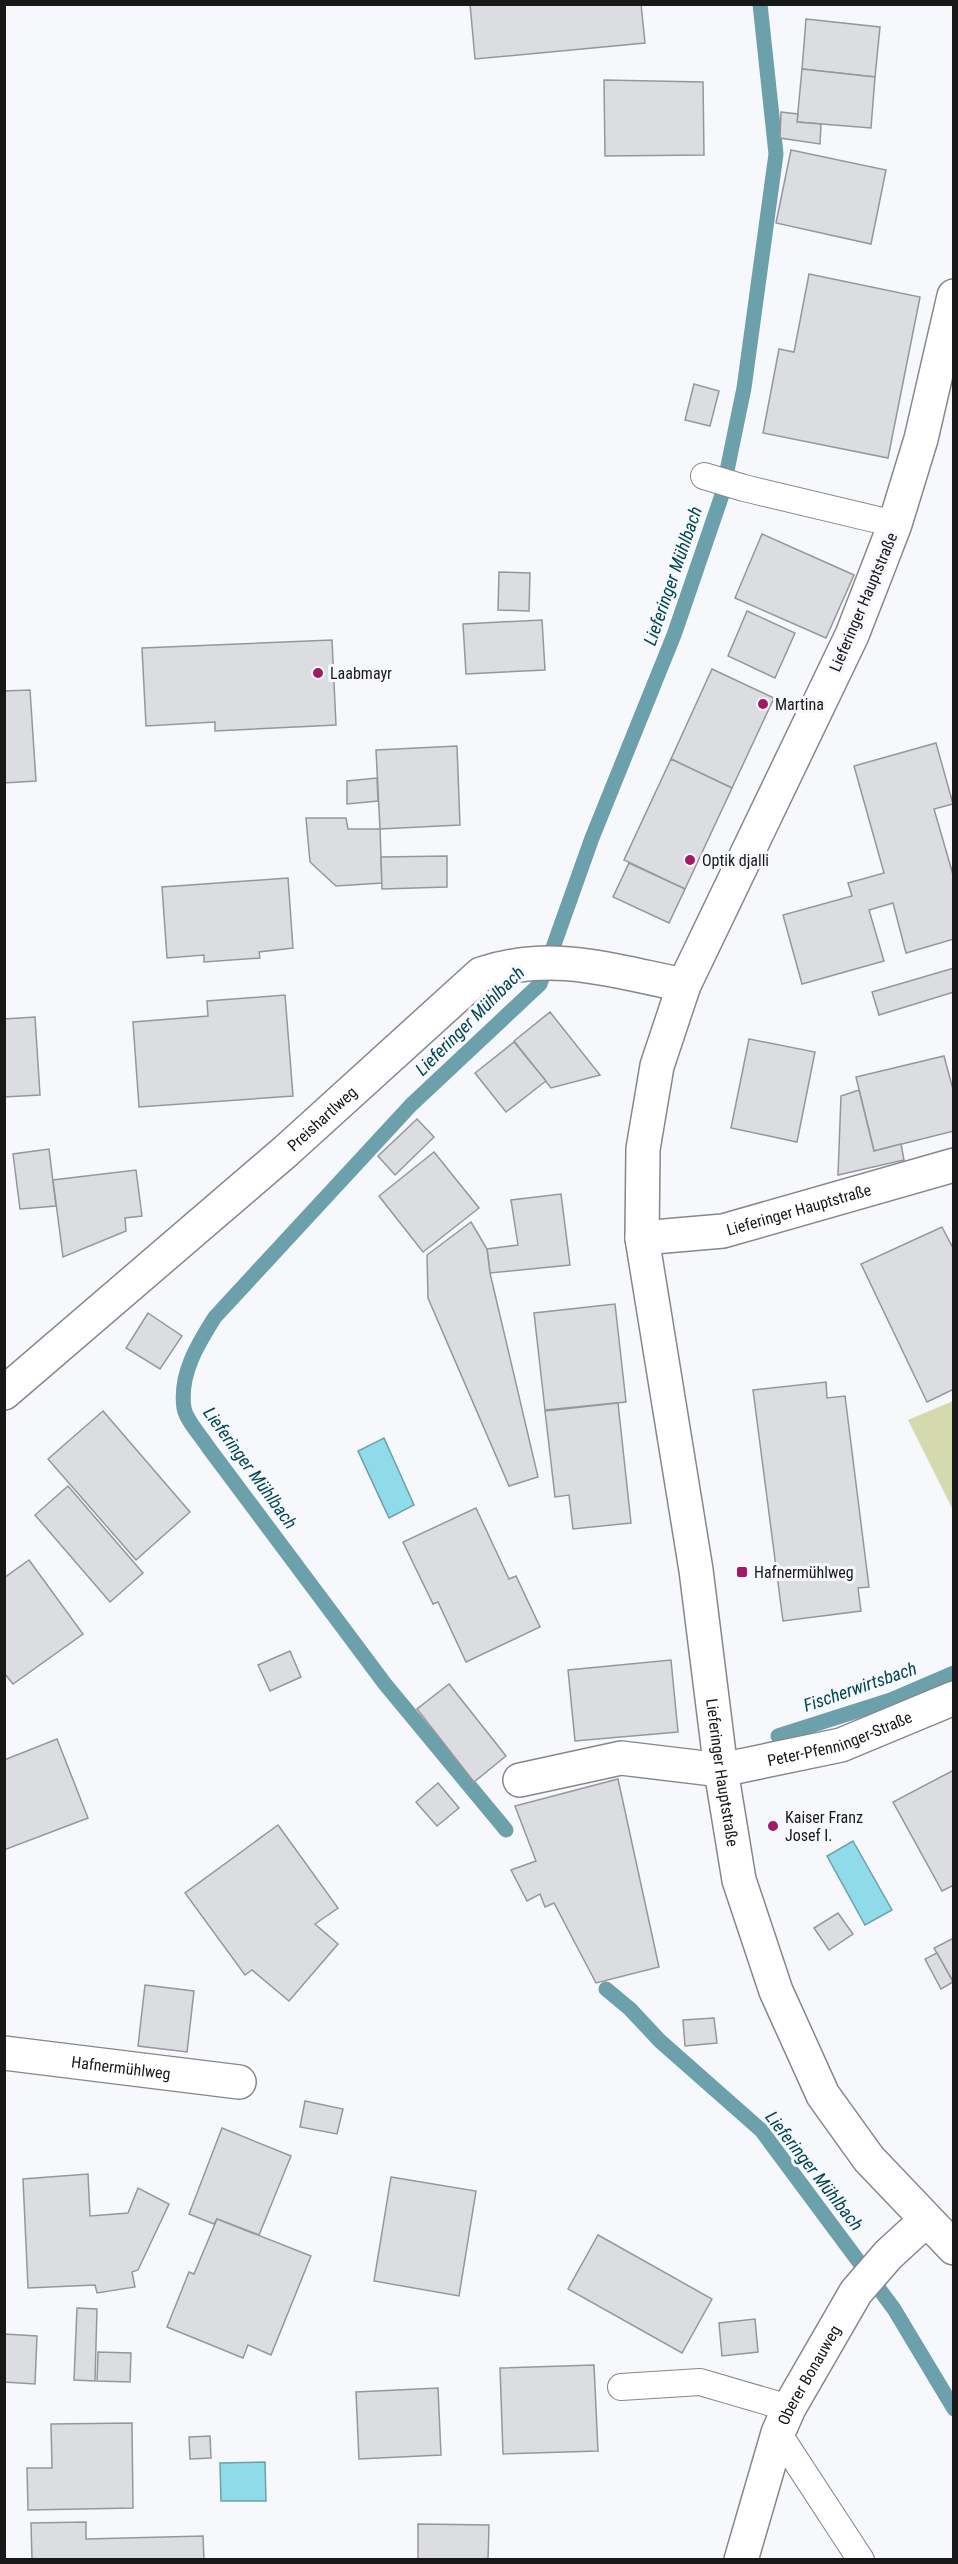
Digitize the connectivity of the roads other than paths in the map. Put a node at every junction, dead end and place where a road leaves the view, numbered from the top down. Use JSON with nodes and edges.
{"nodes":[{"id":1,"x":954,"y":296,"type":"edge"},
{"id":2,"x":704,"y":476,"type":"dead end"},
{"id":3,"x":895,"y":524,"type":"junction"},
{"id":4,"x":684,"y":984,"type":"junction"},
{"id":5,"x":954,"y":1165,"type":"edge"},
{"id":6,"x":642,"y":1238,"type":"junction"},
{"id":7,"x":4,"y":1393,"type":"edge"},
{"id":8,"x":954,"y":1698,"type":"edge"},
{"id":9,"x":721,"y":1770,"type":"junction"},
{"id":10,"x":520,"y":1780,"type":"dead end"},
{"id":11,"x":4,"y":2053,"type":"edge"},
{"id":12,"x":239,"y":2082,"type":"dead end"},
{"id":13,"x":926,"y":2220,"type":"junction"},
{"id":14,"x":954,"y":2248,"type":"edge"},
{"id":15,"x":621,"y":2386,"type":"dead end"},
{"id":16,"x":783,"y":2421,"type":"junction"},
{"id":17,"x":741,"y":2559,"type":"edge"},
{"id":18,"x":861,"y":2559,"type":"edge"}],
"edges":[{"from":1,"to":3,"type":"street","name":"Lieferinger Hauptstraße"},
{"from":2,"to":3,"type":"lane"},
{"from":3,"to":4,"type":"street","name":"Lieferinger Hauptstraße"},
{"from":4,"to":6,"type":"street","name":"Lieferinger Hauptstraße"},
{"from":4,"to":7,"type":"street","name":"Preishartlweg"},
{"from":5,"to":6,"type":"street","name":"Lieferinger Hauptstraße"},
{"from":6,"to":9,"type":"street","name":"Lieferinger Hauptstraße"},
{"from":8,"to":9,"type":"street","name":"Peter-Pfenninger-Straße"},
{"from":9,"to":10,"type":"street"},
{"from":9,"to":13,"type":"street","name":"Lieferinger Hauptstraße"},
{"from":11,"to":12,"type":"street","name":"Hafnermühlweg"},
{"from":13,"to":14,"type":"street","name":"Lieferinger Hauptstraße"},
{"from":13,"to":16,"type":"street","name":"Oberer Bonauweg"},
{"from":15,"to":16,"type":"lane"},
{"from":16,"to":17,"type":"street","name":"Oberer Bonauweg"},
{"from":16,"to":18,"type":"lane"}]}
